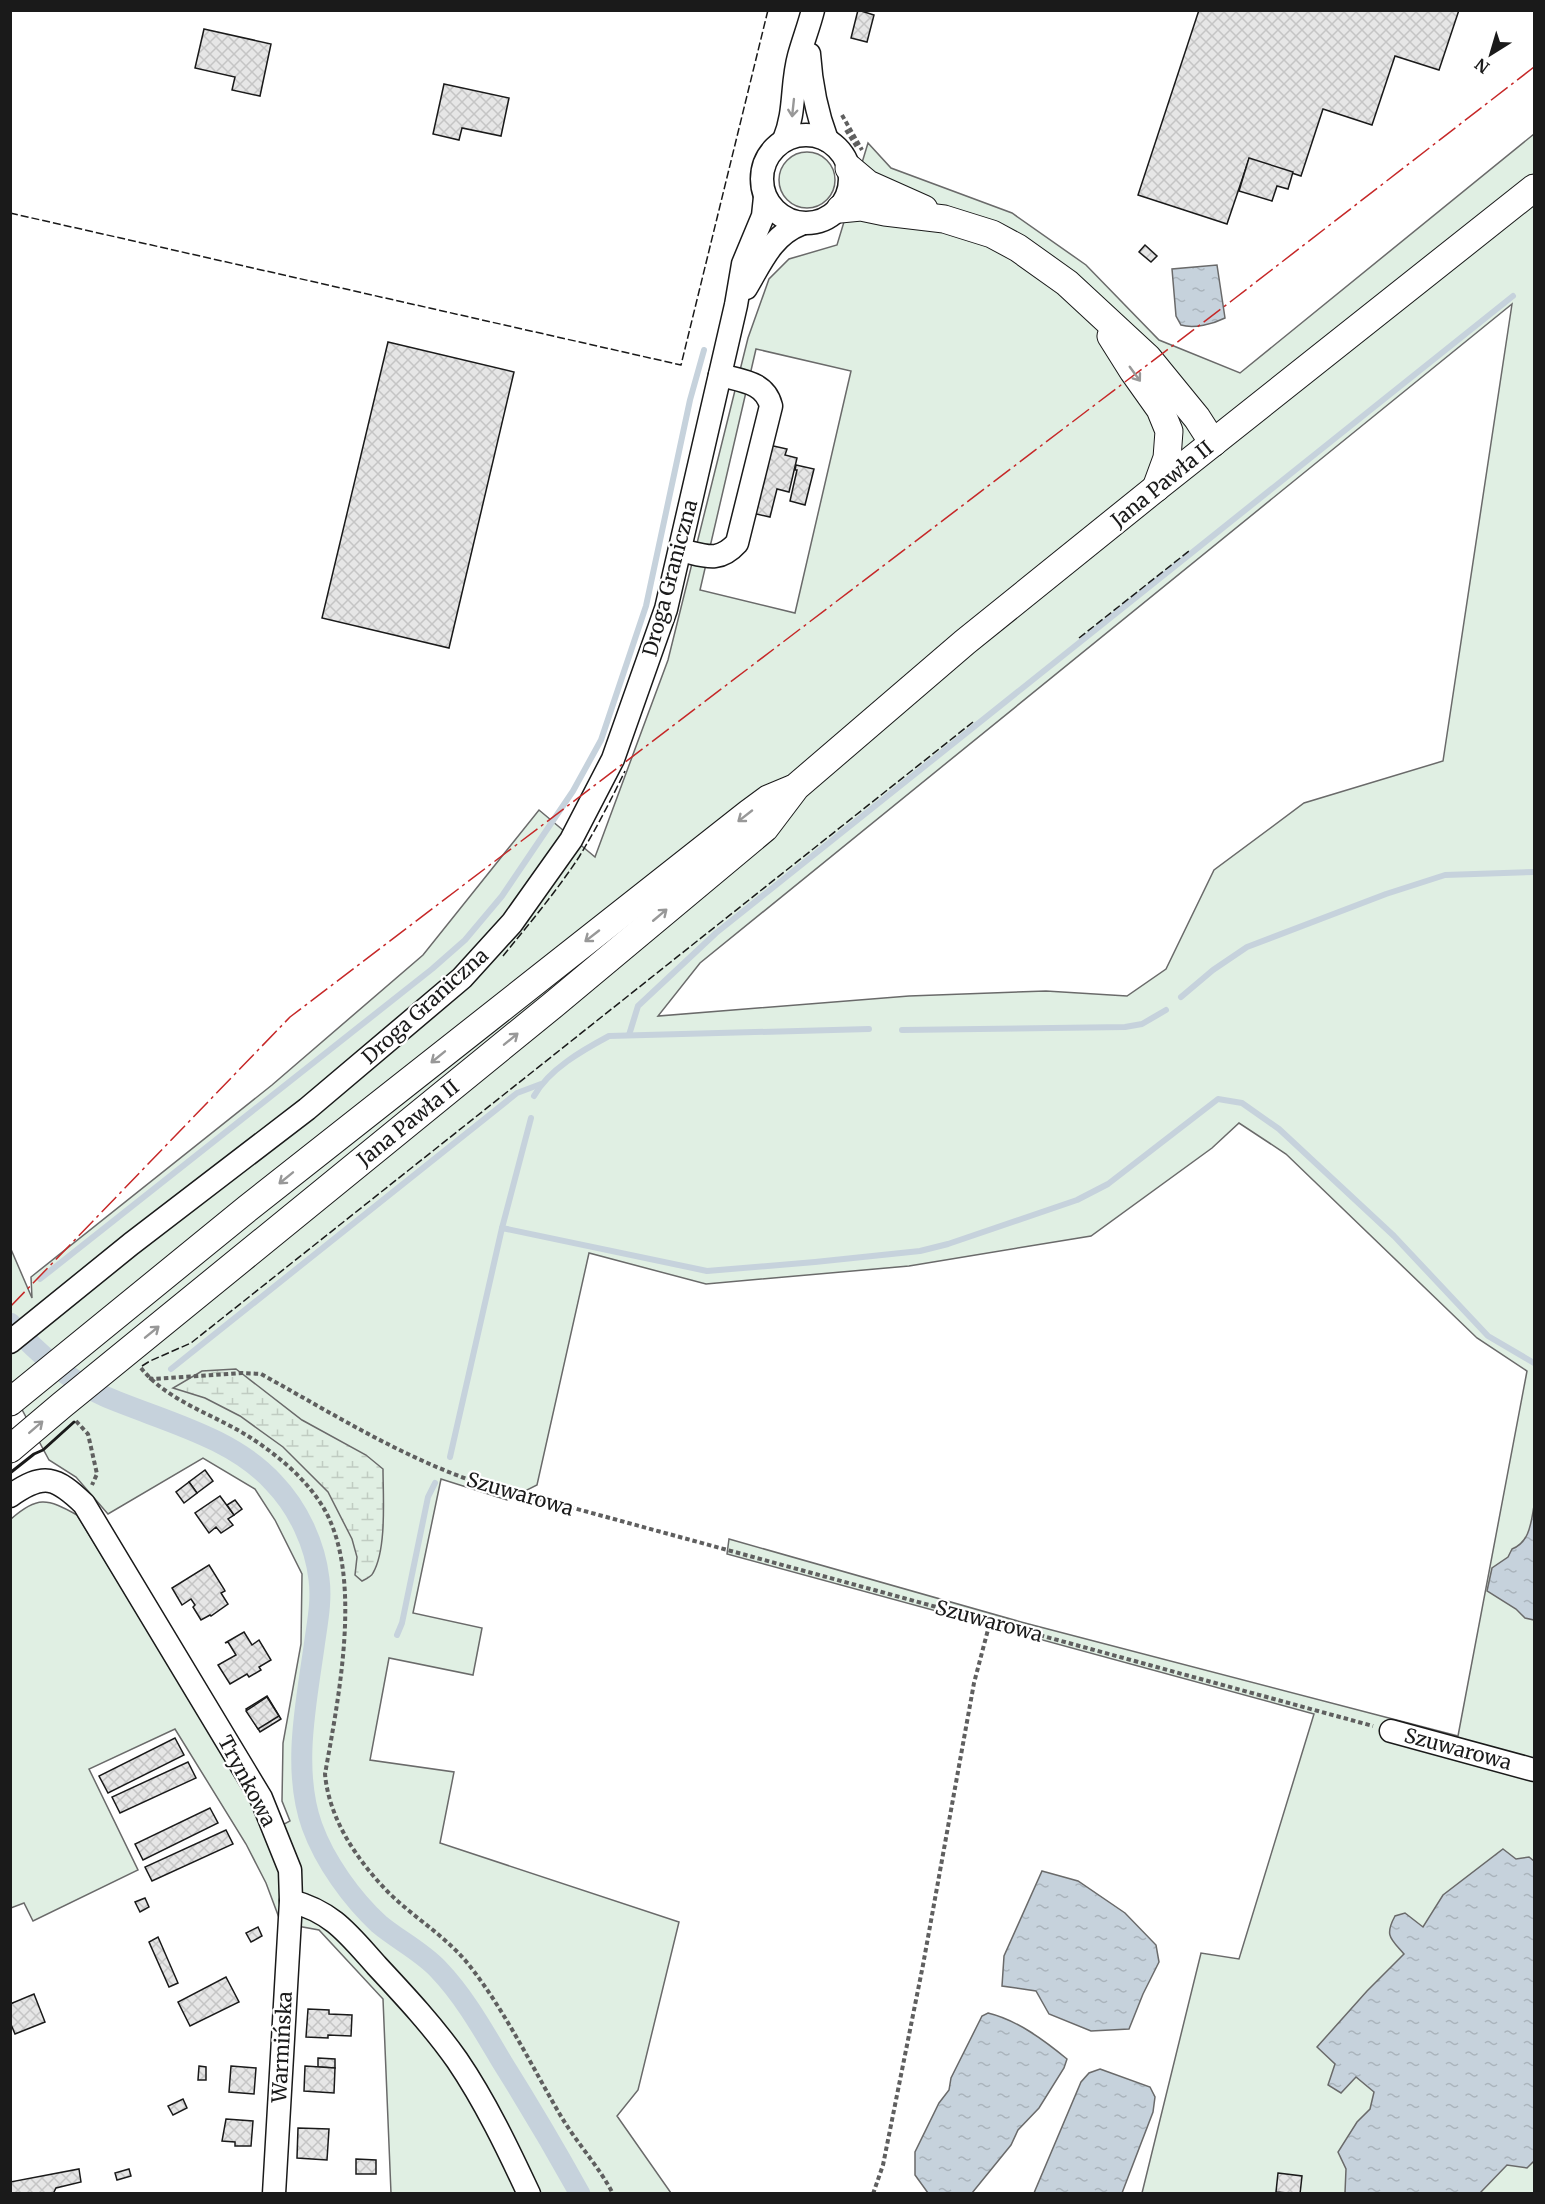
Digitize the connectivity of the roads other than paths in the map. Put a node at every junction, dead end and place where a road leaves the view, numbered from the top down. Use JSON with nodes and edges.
{"nodes":[{"id":1,"x":813,"y":10,"type":"edge"},
{"id":2,"x":807,"y":34,"type":"junction"},
{"id":3,"x":784,"y":140,"type":"junction"},
{"id":4,"x":826,"y":140,"type":"junction"},
{"id":5,"x":859,"y":159,"type":"junction"},
{"id":6,"x":1534,"y":188,"type":"edge"},
{"id":7,"x":765,"y":198,"type":"junction"},
{"id":8,"x":840,"y":209,"type":"junction"},
{"id":9,"x":944,"y":219,"type":"junction"},
{"id":10,"x":801,"y":224,"type":"junction"},
{"id":11,"x":736,"y":304,"type":"junction"},
{"id":12,"x":1093,"y":307,"type":"junction"},
{"id":13,"x":720,"y":375,"type":"junction"},
{"id":14,"x":1213,"y":443,"type":"junction"},
{"id":15,"x":1156,"y":488,"type":"junction"},
{"id":16,"x":680,"y":550,"type":"junction"},
{"id":17,"x":796,"y":787,"type":"junction"},
{"id":18,"x":10,"y":1342,"type":"edge"},
{"id":19,"x":10,"y":1402,"type":"edge"},
{"id":20,"x":10,"y":1449,"type":"edge"},
{"id":21,"x":10,"y":1496,"type":"edge"},
{"id":22,"x":1391,"y":1731,"type":"road end"},
{"id":23,"x":1534,"y":1770,"type":"edge"},
{"id":24,"x":291,"y":1901,"type":"junction"},
{"id":25,"x":274,"y":2193,"type":"edge"},
{"id":26,"x":529,"y":2193,"type":"edge"}],
"edges":[{"from":1,"to":2,"type":"street"},
{"from":2,"to":3,"type":"street","one_way":true},
{"from":2,"to":4,"type":"street"},
{"from":3,"to":4,"type":"street"},
{"from":3,"to":7,"type":"street"},
{"from":4,"to":5,"type":"street"},
{"from":5,"to":8,"type":"street"},
{"from":5,"to":9,"type":"main road"},
{"from":6,"to":14,"type":"main road","name":"Jana Pawła II"},
{"from":7,"to":10,"type":"street"},
{"from":7,"to":11,"type":"street","name":"Droga Graniczna"},
{"from":8,"to":9,"type":"main road"},
{"from":8,"to":10,"type":"street"},
{"from":9,"to":12,"type":"main road"},
{"from":10,"to":11,"type":"street","name":"Droga Graniczna"},
{"from":11,"to":13,"type":"street","name":"Droga Graniczna"},
{"from":12,"to":14,"type":"main road"},
{"from":12,"to":15,"type":"main road","one_way":true},
{"from":13,"to":16,"type":"street","name":"Droga Graniczna"},
{"from":13,"to":16,"type":"street"},
{"from":14,"to":15,"type":"main road","name":"Jana Pawła II"},
{"from":15,"to":17,"type":"main road","name":"Jana Pawła II"},
{"from":16,"to":18,"type":"street","name":"Droga Graniczna"},
{"from":17,"to":19,"type":"main road","name":"Jana Pawła II","one_way":true},
{"from":20,"to":17,"type":"main road","name":"Jana Pawła II","one_way":true},
{"from":21,"to":24,"type":"street","name":"Trynkowa"},
{"from":22,"to":23,"type":"street","name":"Szuwarowa"},
{"from":24,"to":25,"type":"street","name":"Warmińska"},
{"from":24,"to":26,"type":"street"}]}
